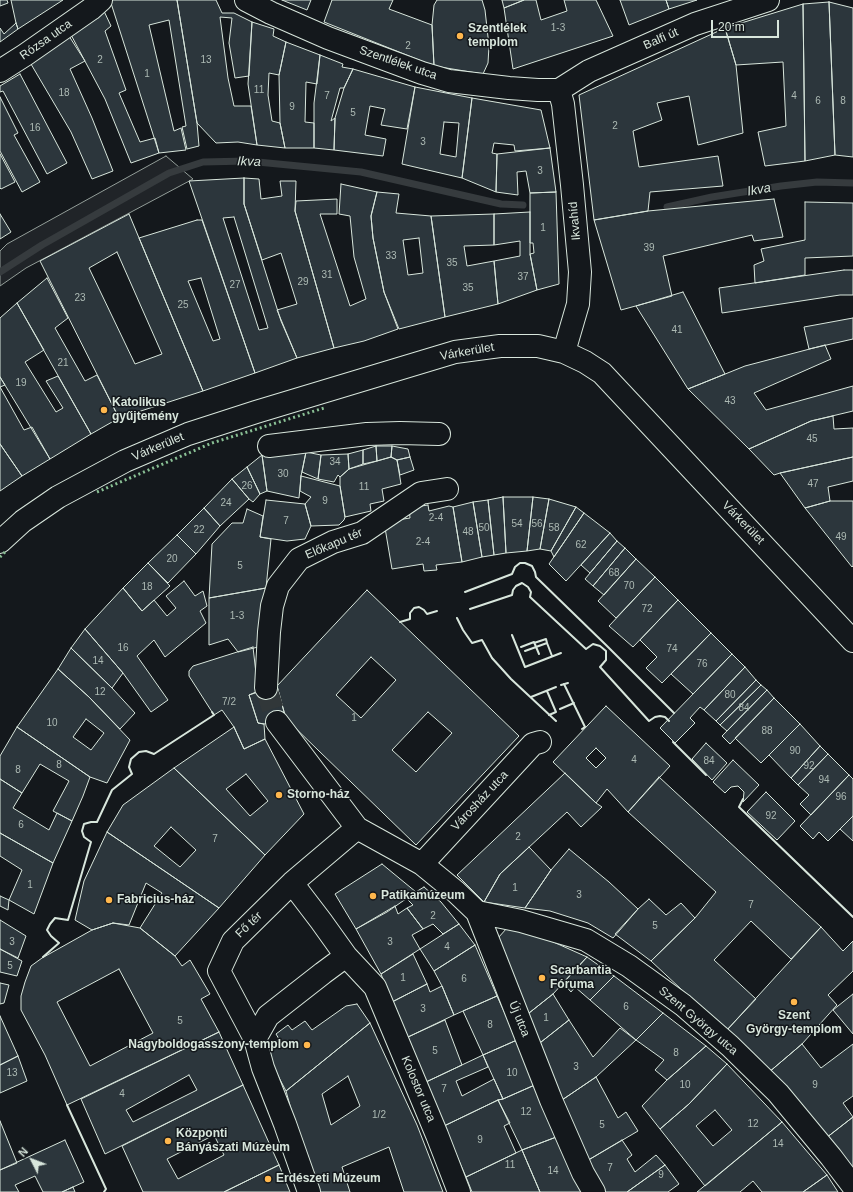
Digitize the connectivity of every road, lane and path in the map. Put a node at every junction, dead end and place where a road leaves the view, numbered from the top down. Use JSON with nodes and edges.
{"nodes":[{"id":1,"x":246,"y":0,"type":"edge"},
{"id":2,"x":768,"y":0,"type":"edge"},
{"id":3,"x":96,"y":4,"type":"edge"},
{"id":4,"x":0,"y":71,"type":"edge"},
{"id":5,"x":559,"y":90,"type":"junction"},
{"id":6,"x":564,"y":352,"type":"junction"},
{"id":7,"x":439,"y":434,"type":"dead end"},
{"id":8,"x":269,"y":446,"type":"dead end"},
{"id":9,"x":447,"y":489,"type":"dead end"},
{"id":10,"x":0,"y":542,"type":"edge"},
{"id":11,"x":853,"y":641,"type":"edge"},
{"id":12,"x":266,"y":688,"type":"tunnel mouth"},
{"id":13,"x":278,"y":722,"type":"tunnel mouth"},
{"id":14,"x":540,"y":742,"type":"dead end"},
{"id":15,"x":357,"y":828,"type":"junction"},
{"id":16,"x":422,"y":864,"type":"junction"},
{"id":17,"x":292,"y":883,"type":"junction"},
{"id":18,"x":477,"y":912,"type":"junction"},
{"id":19,"x":346,"y":956,"type":"junction"},
{"id":20,"x":256,"y":1046,"type":"junction"},
{"id":21,"x":853,"y":1186,"type":"edge"},
{"id":22,"x":309,"y":1192,"type":"edge"},
{"id":23,"x":459,"y":1192,"type":"edge"},
{"id":24,"x":594,"y":1192,"type":"edge"}],
"edges":[{"from":1,"to":5,"type":"street","name":"Szentlélek utca"},
{"from":2,"to":5,"type":"street","name":"Balfi út"},
{"from":3,"to":4,"type":"street","name":"Rózsa utca"},
{"from":5,"to":6,"type":"street","name":"Ikvahíd"},
{"from":6,"to":10,"type":"street","name":"Várkerület"},
{"from":6,"to":11,"type":"street","name":"Várkerület"},
{"from":7,"to":8,"type":"street"},
{"from":9,"to":12,"type":"street","name":"Előkapu tér"},
{"from":13,"to":15,"type":"street"},
{"from":14,"to":16,"type":"street","name":"Városház utca"},
{"from":15,"to":16,"type":"street"},
{"from":15,"to":17,"type":"street","name":"Fő tér"},
{"from":16,"to":18,"type":"street","name":"Új utca"},
{"from":17,"to":19,"type":"street"},
{"from":17,"to":20,"type":"street","name":"Fő tér"},
{"from":18,"to":21,"type":"street","name":"Szent György utca"},
{"from":18,"to":24,"type":"street","name":"Új utca"},
{"from":19,"to":20,"type":"street"},
{"from":19,"to":23,"type":"street","name":"Kolostor utca"},
{"from":20,"to":22,"type":"street"}]}
